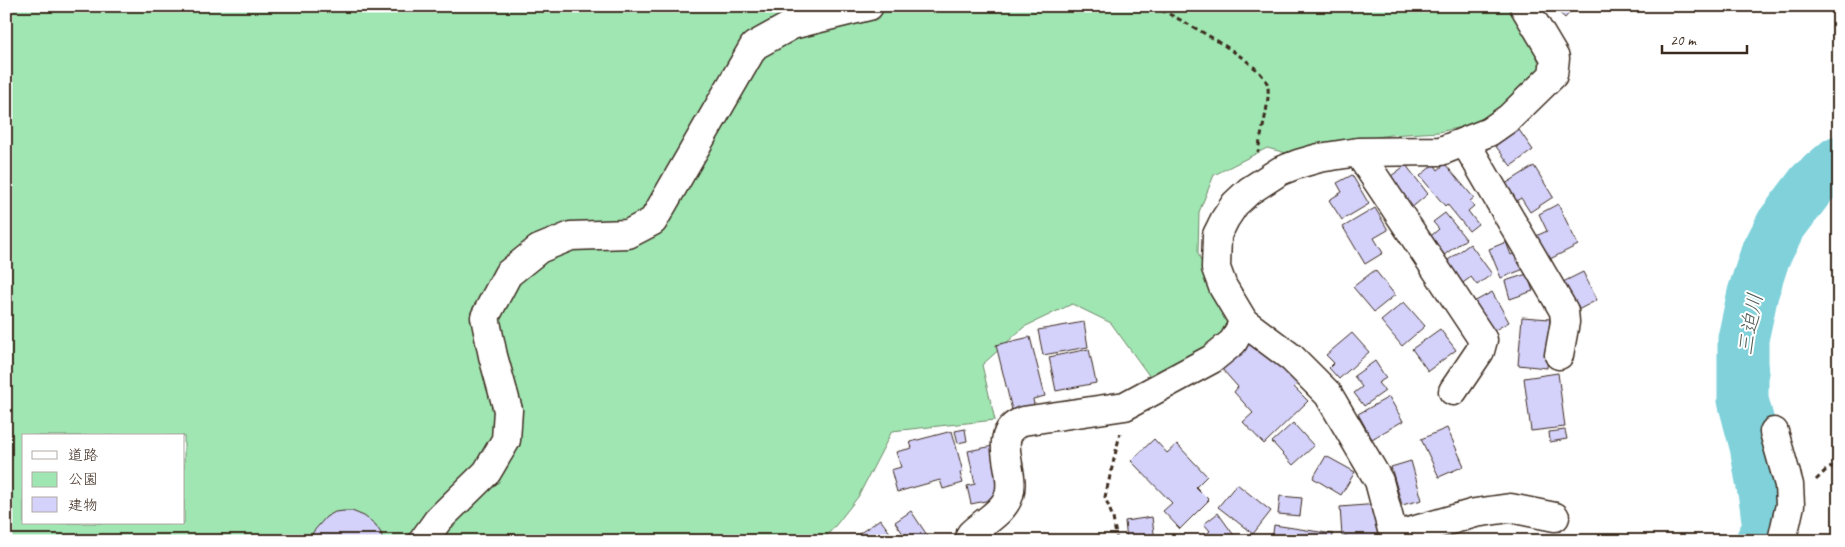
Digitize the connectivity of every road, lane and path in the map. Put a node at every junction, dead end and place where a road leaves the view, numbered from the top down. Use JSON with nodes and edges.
{"nodes":[{"id":1,"x":869,"y":6,"type":"edge"},
{"id":2,"x":1153,"y":6,"type":"edge"},
{"id":3,"x":1524,"y":6,"type":"edge"},
{"id":4,"x":1465,"y":142,"type":"junction"},
{"id":5,"x":1358,"y":152,"type":"junction"},
{"id":6,"x":1264,"y":181,"type":"junction"},
{"id":7,"x":1244,"y":322,"type":"junction"},
{"id":8,"x":1559,"y":355,"type":"dead end"},
{"id":9,"x":1453,"y":391,"type":"dead end"},
{"id":10,"x":1125,"y":406,"type":"junction"},
{"id":11,"x":1774,"y":432,"type":"dead end"},
{"id":12,"x":1555,"y":517,"type":"dead end"},
{"id":13,"x":1395,"y":538,"type":"edge"},
{"id":14,"x":423,"y":541,"type":"edge"},
{"id":15,"x":973,"y":541,"type":"edge"},
{"id":16,"x":1117,"y":541,"type":"edge"},
{"id":17,"x":1782,"y":541,"type":"edge"}],
"edges":[{"from":1,"to":14,"type":"street"},
{"from":2,"to":6,"type":"path"},
{"from":3,"to":4,"type":"street"},
{"from":4,"to":5,"type":"street"},
{"from":4,"to":8,"type":"street"},
{"from":5,"to":6,"type":"street"},
{"from":5,"to":9,"type":"street"},
{"from":6,"to":7,"type":"street"},
{"from":7,"to":10,"type":"street"},
{"from":7,"to":13,"type":"street"},
{"from":10,"to":15,"type":"street"},
{"from":10,"to":16,"type":"path"},
{"from":11,"to":17,"type":"street"},
{"from":12,"to":13,"type":"street"}]}
